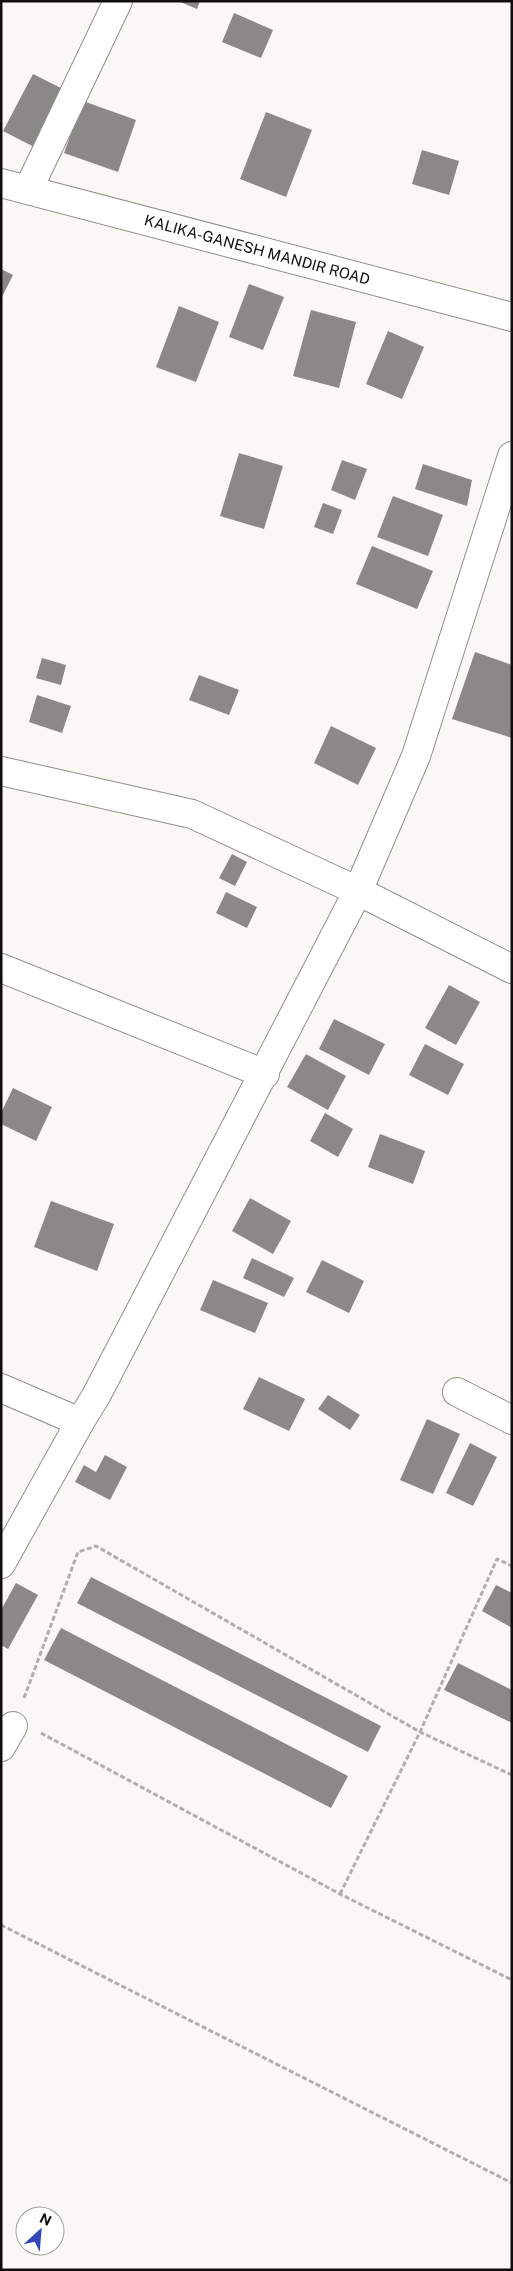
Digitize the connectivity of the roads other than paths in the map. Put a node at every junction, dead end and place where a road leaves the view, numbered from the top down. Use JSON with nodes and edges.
{"nodes":[{"id":1,"x":118,"y":1,"type":"edge"},
{"id":2,"x":1,"y":183,"type":"edge"},
{"id":3,"x":28,"y":190,"type":"junction"},
{"id":4,"x":512,"y":317,"type":"edge"},
{"id":5,"x":512,"y":456,"type":"edge"},
{"id":6,"x":1,"y":771,"type":"edge"},
{"id":7,"x":358,"y":892,"type":"junction"},
{"id":8,"x":1,"y":968,"type":"edge"},
{"id":9,"x":512,"y":969,"type":"edge"},
{"id":10,"x":265,"y":1074,"type":"junction"},
{"id":11,"x":1,"y":1388,"type":"edge"},
{"id":12,"x":457,"y":1392,"type":"dead end"},
{"id":13,"x":512,"y":1420,"type":"edge"},
{"id":14,"x":80,"y":1422,"type":"junction"},
{"id":15,"x":1,"y":1564,"type":"edge"}],
"edges":[{"from":1,"to":3,"type":"street"},
{"from":2,"to":3,"type":"street","name":"KALIKA-GANESH MANDIR ROAD"},
{"from":3,"to":4,"type":"street","name":"KALIKA-GANESH MANDIR ROAD"},
{"from":5,"to":7,"type":"street"},
{"from":6,"to":7,"type":"street"},
{"from":7,"to":9,"type":"street"},
{"from":7,"to":10,"type":"street"},
{"from":8,"to":10,"type":"street"},
{"from":10,"to":14,"type":"street"},
{"from":11,"to":14,"type":"street"},
{"from":12,"to":13,"type":"street"},
{"from":14,"to":15,"type":"street"}]}
